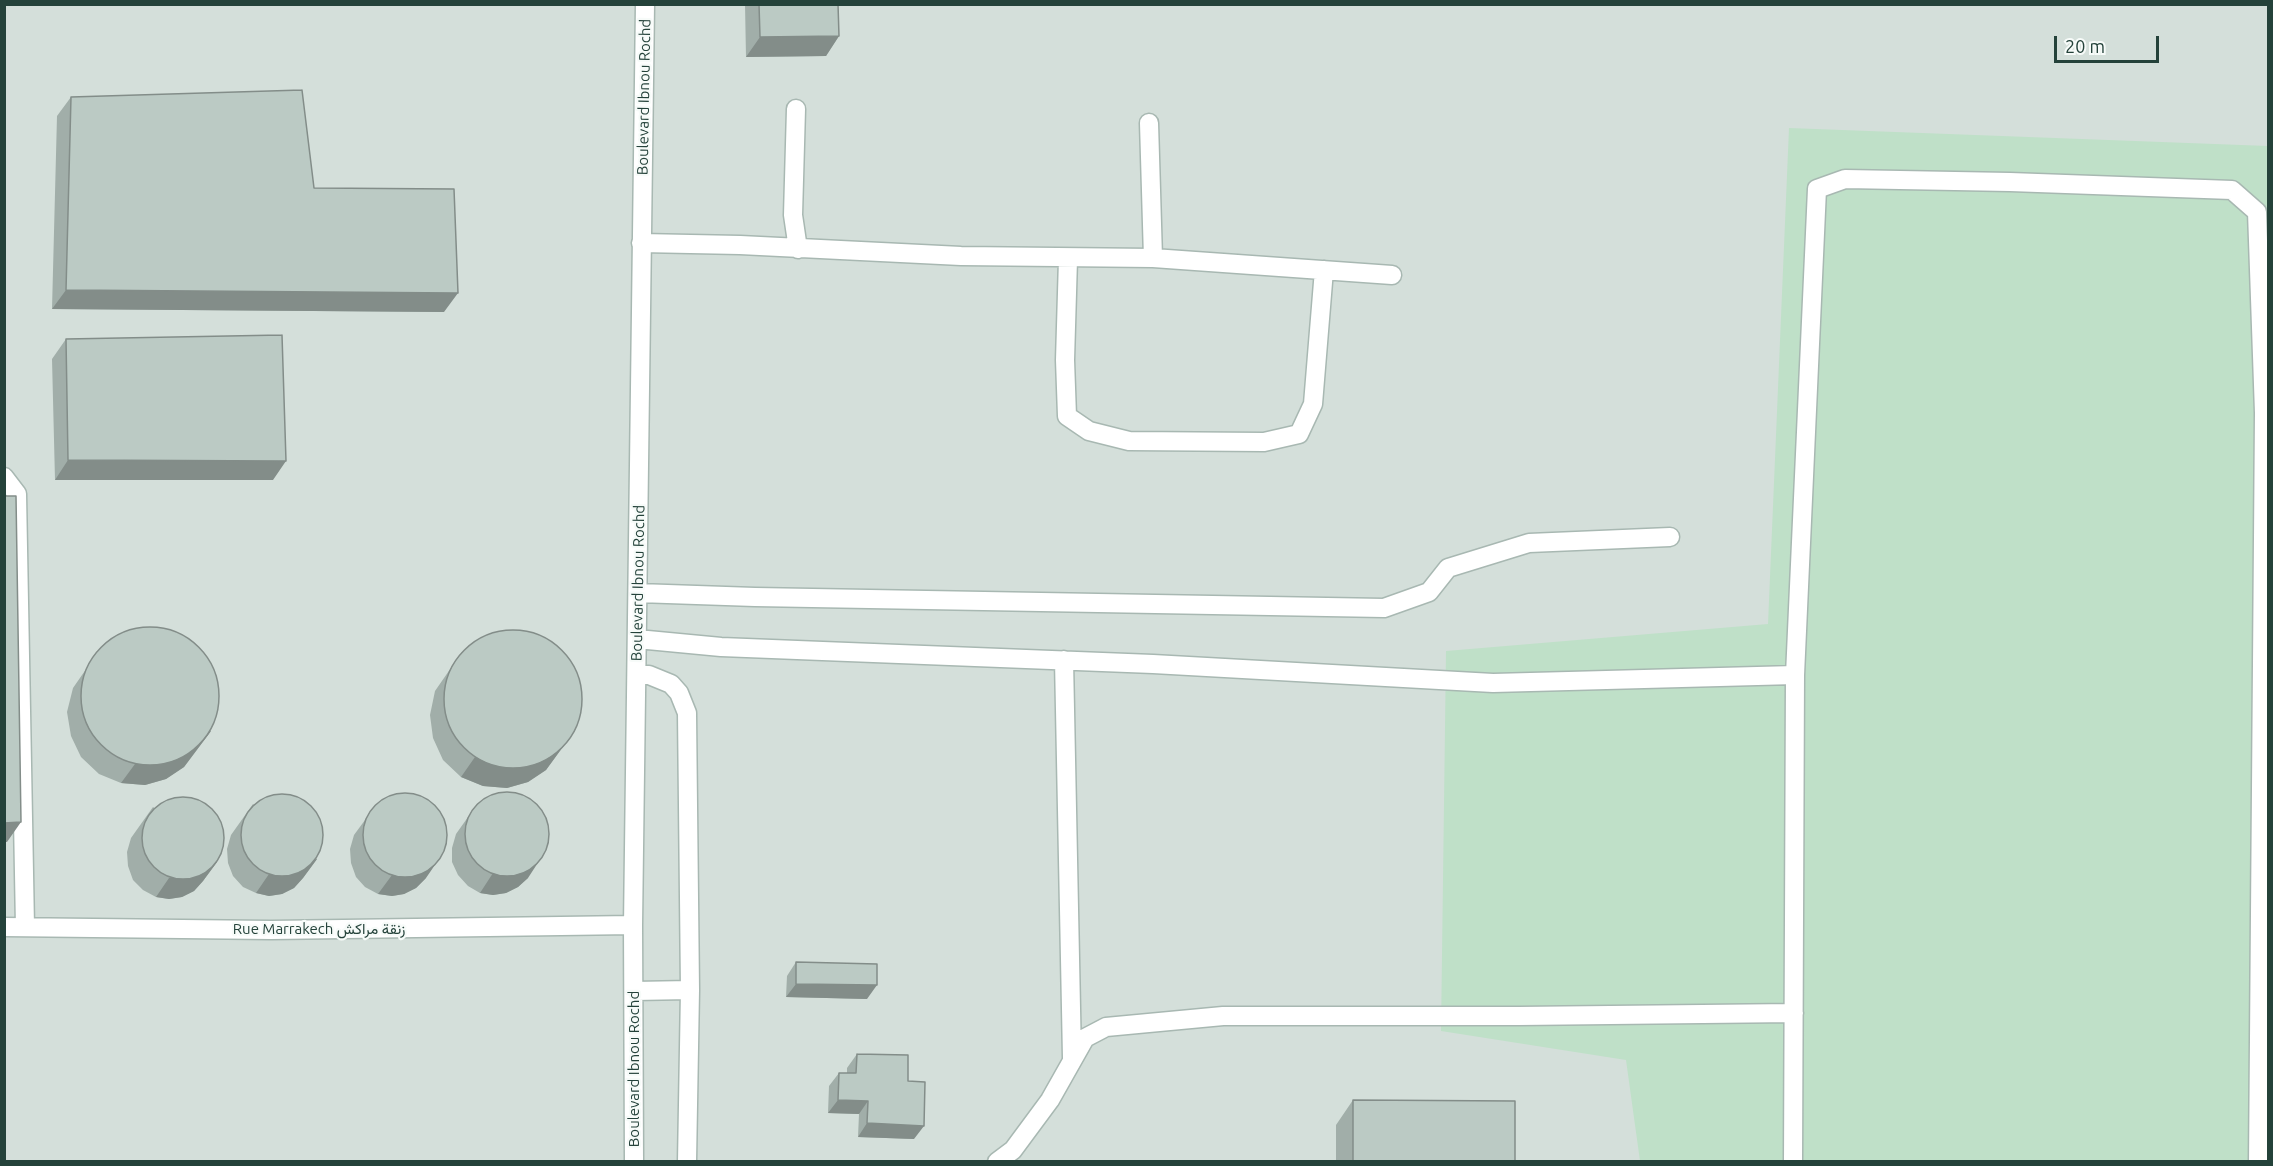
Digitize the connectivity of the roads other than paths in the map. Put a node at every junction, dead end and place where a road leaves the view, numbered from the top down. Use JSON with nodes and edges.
{"nodes":[{"id":1,"x":645,"y":4,"type":"edge"},
{"id":2,"x":796,"y":109,"type":"dead end"},
{"id":3,"x":1149,"y":123,"type":"dead end"},
{"id":4,"x":641,"y":243,"type":"junction"},
{"id":5,"x":798,"y":249,"type":"junction"},
{"id":6,"x":1153,"y":258,"type":"junction"},
{"id":7,"x":1068,"y":259,"type":"junction"},
{"id":8,"x":1324,"y":270,"type":"junction"},
{"id":9,"x":1392,"y":275,"type":"dead end"},
{"id":10,"x":4,"y":477,"type":"edge"},
{"id":11,"x":1670,"y":537,"type":"dead end"},
{"id":12,"x":638,"y":593,"type":"junction"},
{"id":13,"x":637,"y":639,"type":"junction"},
{"id":14,"x":1064,"y":660,"type":"junction"},
{"id":15,"x":637,"y":675,"type":"junction"},
{"id":16,"x":1795,"y":675,"type":"junction"},
{"id":17,"x":633,"y":925,"type":"junction"},
{"id":18,"x":4,"y":927,"type":"edge"},
{"id":19,"x":25,"y":927,"type":"junction"},
{"id":20,"x":690,"y":990,"type":"junction"},
{"id":21,"x":634,"y":991,"type":"junction"},
{"id":22,"x":1794,"y":1013,"type":"junction"},
{"id":23,"x":1072,"y":1059,"type":"junction"},
{"id":24,"x":634,"y":1161,"type":"edge"},
{"id":25,"x":687,"y":1161,"type":"edge"},
{"id":26,"x":997,"y":1161,"type":"edge"},
{"id":27,"x":1793,"y":1161,"type":"edge"},
{"id":28,"x":2258,"y":1161,"type":"edge"}],
"edges":[{"from":1,"to":4,"type":"street","name":"Boulevard Ibnou Rochd"},
{"from":2,"to":5,"type":"street"},
{"from":3,"to":6,"type":"street"},
{"from":4,"to":5,"type":"street"},
{"from":4,"to":12,"type":"street","name":"Boulevard Ibnou Rochd"},
{"from":5,"to":7,"type":"street"},
{"from":6,"to":7,"type":"street"},
{"from":6,"to":8,"type":"street"},
{"from":7,"to":8,"type":"street"},
{"from":8,"to":9,"type":"street"},
{"from":10,"to":19,"type":"street"},
{"from":11,"to":12,"type":"street"},
{"from":12,"to":13,"type":"street","name":"Boulevard Ibnou Rochd"},
{"from":13,"to":14,"type":"street"},
{"from":13,"to":15,"type":"street","name":"Boulevard Ibnou Rochd"},
{"from":14,"to":16,"type":"street"},
{"from":14,"to":23,"type":"street"},
{"from":15,"to":17,"type":"street","name":"Boulevard Ibnou Rochd"},
{"from":15,"to":20,"type":"street"},
{"from":16,"to":22,"type":"street"},
{"from":16,"to":28,"type":"street"},
{"from":17,"to":19,"type":"street","name":"Rue Marrakech زنقة مراكش"},
{"from":17,"to":21,"type":"street","name":"Boulevard Ibnou Rochd"},
{"from":18,"to":19,"type":"street","name":"Rue Marrakech زنقة مراكش"},
{"from":20,"to":21,"type":"street"},
{"from":20,"to":25,"type":"street"},
{"from":21,"to":24,"type":"street","name":"Boulevard Ibnou Rochd"},
{"from":22,"to":23,"type":"street"},
{"from":22,"to":27,"type":"street"},
{"from":23,"to":26,"type":"street"}]}
